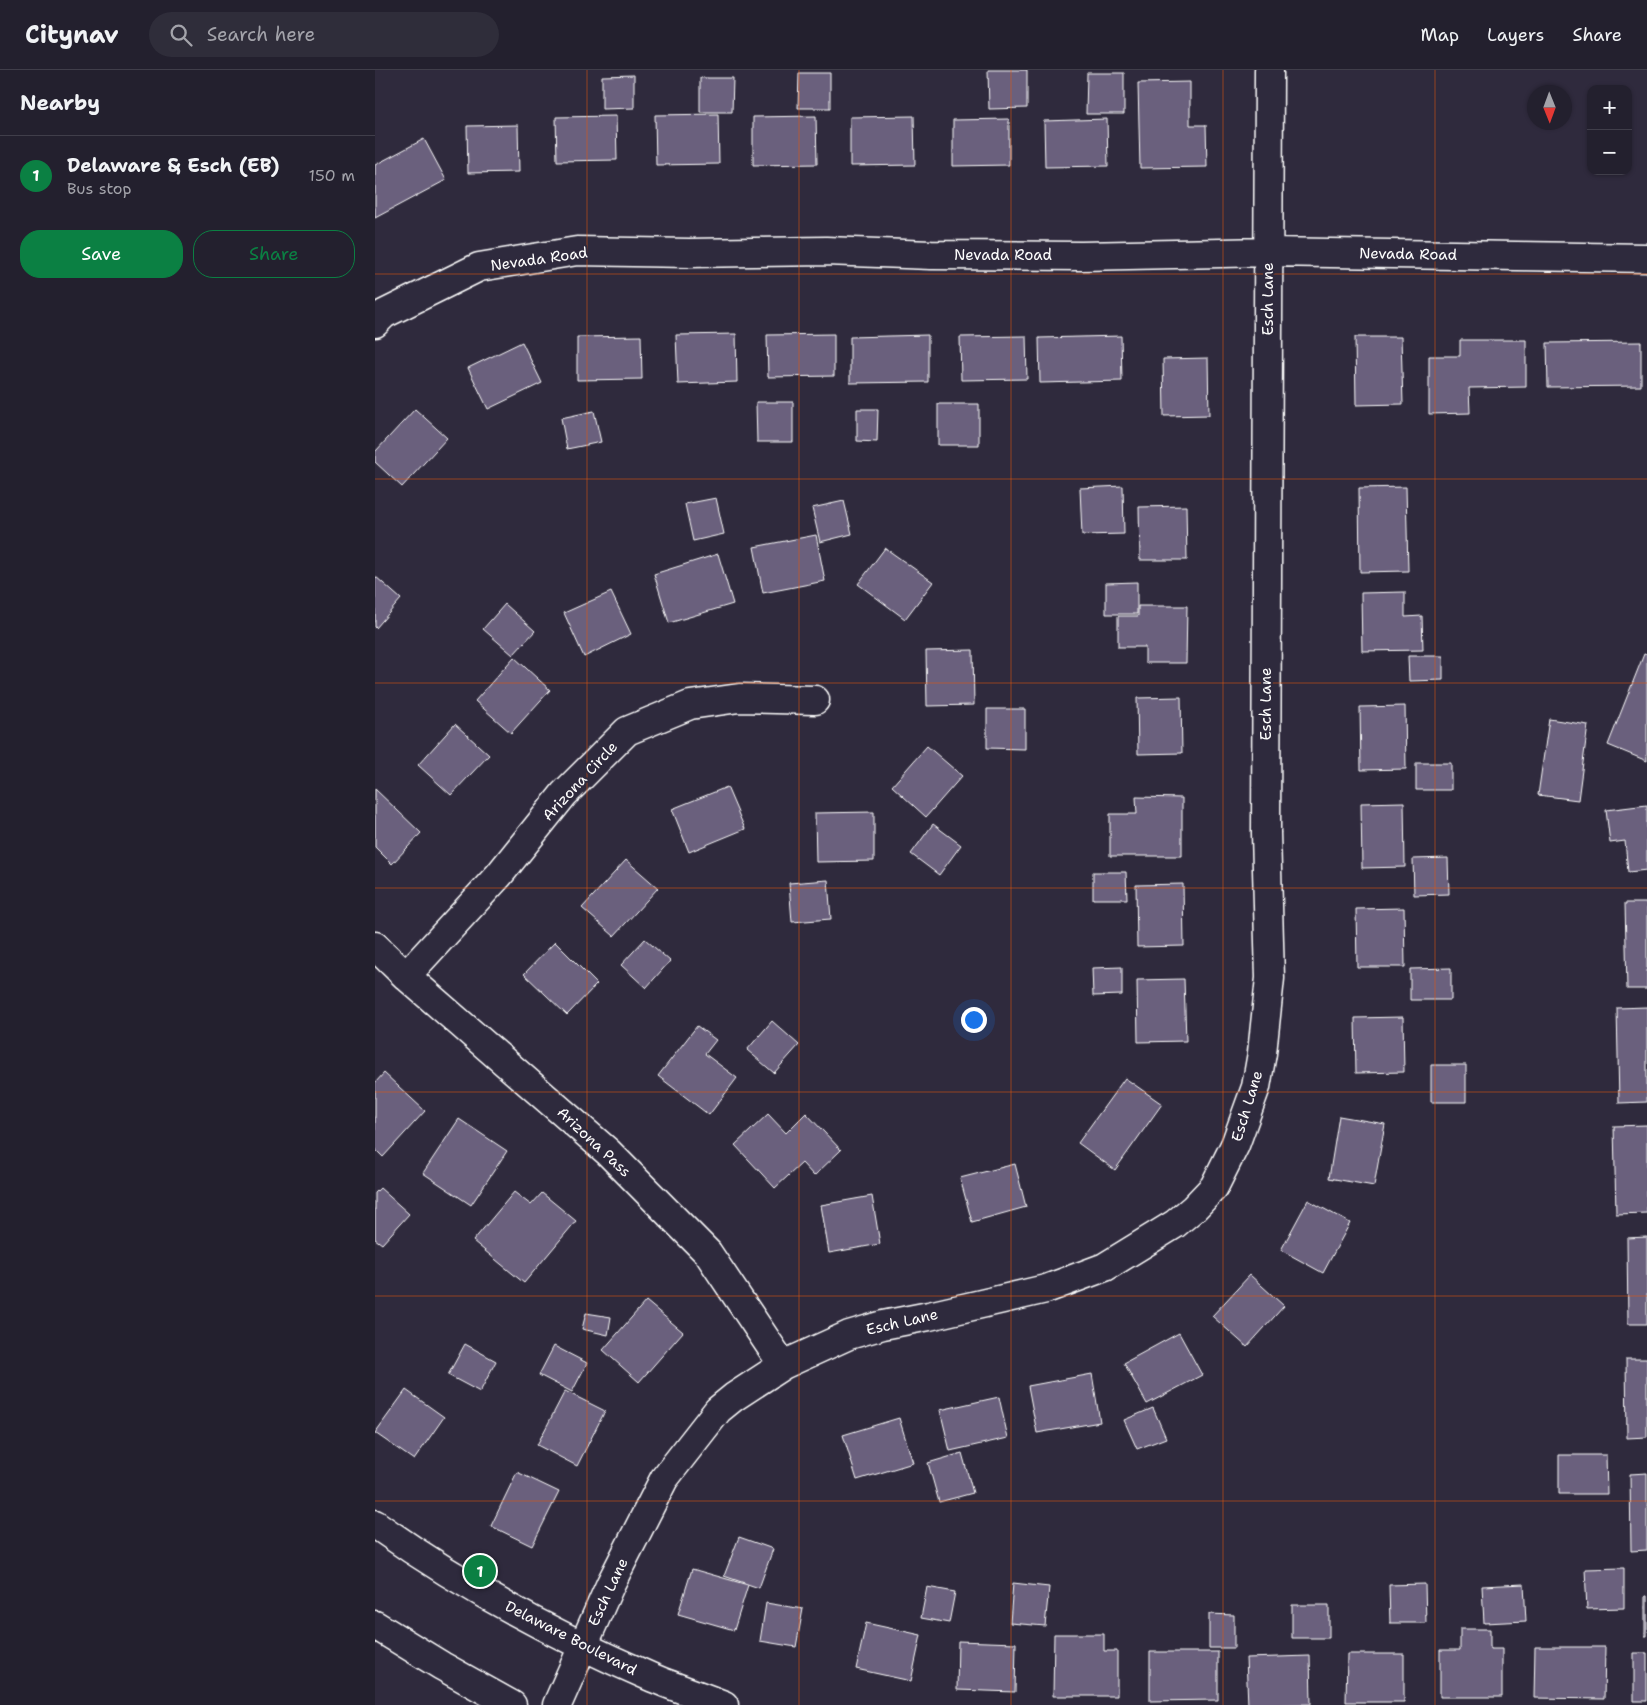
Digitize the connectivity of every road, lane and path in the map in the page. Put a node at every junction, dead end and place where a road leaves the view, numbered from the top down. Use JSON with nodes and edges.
{"nodes":[{"id":1,"x":1269,"y":70,"type":"edge"},
{"id":2,"x":1268,"y":252,"type":"junction"},
{"id":3,"x":1647,"y":258,"type":"edge"},
{"id":4,"x":375,"y":323,"type":"edge"},
{"id":5,"x":815,"y":700,"type":"dead end"},
{"id":6,"x":375,"y":946,"type":"edge"},
{"id":7,"x":406,"y":976,"type":"junction"},
{"id":8,"x":783,"y":1365,"type":"junction"},
{"id":9,"x":375,"y":1524,"type":"edge"},
{"id":10,"x":375,"y":1625,"type":"edge"},
{"id":11,"x":583,"y":1646,"type":"junction"},
{"id":12,"x":511,"y":1705,"type":"edge"},
{"id":13,"x":557,"y":1705,"type":"edge"},
{"id":14,"x":725,"y":1705,"type":"edge"}],
"edges":[{"from":1,"to":2,"type":"street","name":"Esch Lane"},
{"from":2,"to":3,"type":"street","name":"Nevada Road"},
{"from":2,"to":4,"type":"street","name":"Nevada Road"},
{"from":2,"to":8,"type":"street","name":"Esch Lane"},
{"from":5,"to":7,"type":"street","name":"Arizona Circle"},
{"from":6,"to":7,"type":"street","name":"Arizona Pass"},
{"from":7,"to":8,"type":"street","name":"Arizona Pass"},
{"from":8,"to":11,"type":"street","name":"Esch Lane"},
{"from":9,"to":11,"type":"street","name":"Delaware Boulevard"},
{"from":10,"to":12,"type":"street"},
{"from":11,"to":13,"type":"street","name":"Esch Lane"},
{"from":11,"to":14,"type":"street","name":"Delaware Boulevard"}]}
